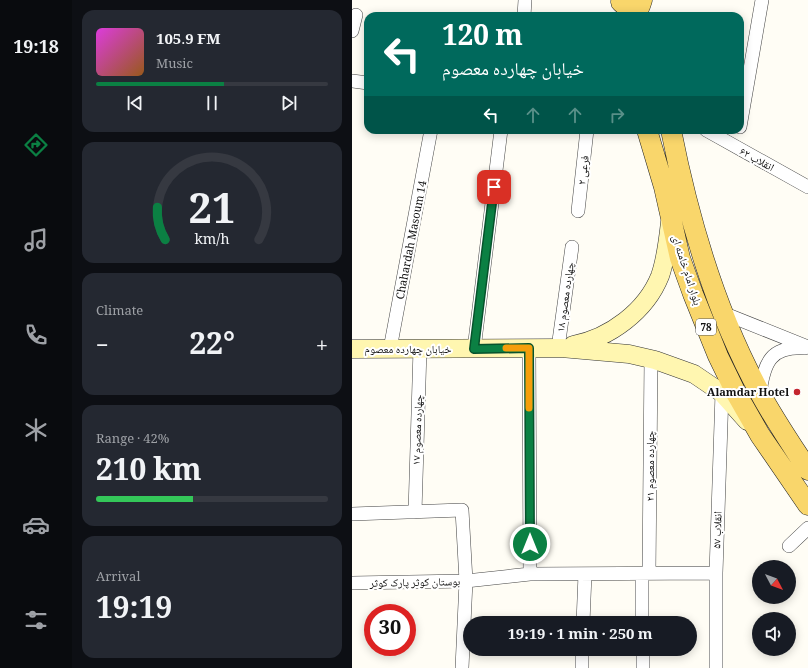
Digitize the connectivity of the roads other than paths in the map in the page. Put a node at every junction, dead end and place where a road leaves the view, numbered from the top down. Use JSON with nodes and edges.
{"nodes":[{"id":1,"x":525,"y":0,"type":"edge"},
{"id":2,"x":643,"y":0,"type":"edge"},
{"id":3,"x":762,"y":0,"type":"edge"},
{"id":4,"x":621,"y":6,"type":"edge"},
{"id":5,"x":524,"y":12,"type":"edge"},
{"id":6,"x":647,"y":12,"type":"edge"},
{"id":7,"x":356,"y":15,"type":"dead end"},
{"id":8,"x":352,"y":31,"type":"edge"},
{"id":9,"x":352,"y":81,"type":"edge"},
{"id":10,"x":364,"y":82,"type":"edge"},
{"id":11,"x":744,"y":106,"type":"edge"},
{"id":12,"x":430,"y":134,"type":"edge"},
{"id":13,"x":501,"y":134,"type":"edge"},
{"id":14,"x":587,"y":134,"type":"edge"},
{"id":15,"x":648,"y":134,"type":"edge"},
{"id":16,"x":672,"y":134,"type":"edge"},
{"id":17,"x":713,"y":134,"type":"edge"},
{"id":18,"x":739,"y":134,"type":"edge"},
{"id":19,"x":736,"y":147,"type":"junction"},
{"id":20,"x":808,"y":187,"type":"edge"},
{"id":21,"x":578,"y":210,"type":"dead end"},
{"id":22,"x":671,"y":216,"type":"junction"},
{"id":23,"x":572,"y":247,"type":"dead end"},
{"id":24,"x":723,"y":313,"type":"junction"},
{"id":25,"x":808,"y":347,"type":"edge"},
{"id":26,"x":529,"y":348,"type":"junction"},
{"id":27,"x":559,"y":348,"type":"junction"},
{"id":28,"x":352,"y":349,"type":"edge"},
{"id":29,"x":390,"y":349,"type":"junction"},
{"id":30,"x":420,"y":349,"type":"junction"},
{"id":31,"x":474,"y":349,"type":"junction"},
{"id":32,"x":651,"y":359,"type":"junction"},
{"id":33,"x":722,"y":393,"type":"junction"},
{"id":34,"x":760,"y":393,"type":"junction"},
{"id":35,"x":760,"y":435,"type":"junction"},
{"id":36,"x":808,"y":470,"type":"edge"},
{"id":37,"x":808,"y":505,"type":"edge"},
{"id":38,"x":414,"y":512,"type":"junction"},
{"id":39,"x":352,"y":514,"type":"edge"},
{"id":40,"x":808,"y":528,"type":"edge"},
{"id":41,"x":789,"y":546,"type":"dead end"},
{"id":42,"x":716,"y":573,"type":"junction"},
{"id":43,"x":530,"y":574,"type":"junction"},
{"id":44,"x":585,"y":574,"type":"junction"},
{"id":45,"x":646,"y":574,"type":"junction"},
{"id":46,"x":466,"y":581,"type":"junction"},
{"id":47,"x":352,"y":583,"type":"edge"},
{"id":48,"x":583,"y":616,"type":"edge"},
{"id":49,"x":643,"y":616,"type":"edge"},
{"id":50,"x":582,"y":656,"type":"edge"},
{"id":51,"x":643,"y":656,"type":"edge"},
{"id":52,"x":462,"y":668,"type":"edge"},
{"id":53,"x":582,"y":668,"type":"edge"},
{"id":54,"x":643,"y":668,"type":"edge"},
{"id":55,"x":716,"y":668,"type":"edge"}],
"edges":[{"from":1,"to":5,"type":"street"},
{"from":2,"to":4,"type":"main road"},
{"from":2,"to":6,"type":"main road"},
{"from":3,"to":11,"type":"street"},
{"from":7,"to":8,"type":"street"},
{"from":9,"to":10,"type":"street"},
{"from":12,"to":29,"type":"street","name":"Chahardah Masoum 14"},
{"from":13,"to":31,"type":"street"},
{"from":14,"to":21,"type":"street","name":"فرعی ۲"},
{"from":15,"to":22,"type":"main road","name":"بلوار امام خامنه ای","number":"78"},
{"from":16,"to":24,"type":"main road","name":"بلوار امام خامنه ای","number":"78"},
{"from":17,"to":19,"type":"street","name":"انقلاب ۶۲"},
{"from":18,"to":19,"type":"street"},
{"from":19,"to":20,"type":"street","name":"انقلاب ۶۲"},
{"from":22,"to":27,"type":"street"},
{"from":22,"to":35,"type":"main road","name":"بلوار امام خامنه ای","number":"78"},
{"from":23,"to":27,"type":"street","name":"چهارده معصوم ۱۸"},
{"from":24,"to":25,"type":"street"},
{"from":24,"to":34,"type":"main road","name":"بلوار امام خامنه ای","number":"78"},
{"from":25,"to":34,"type":"street"},
{"from":26,"to":27,"type":"street","name":"خیابان چهارده معصوم"},
{"from":26,"to":31,"type":"street","name":"خیابان چهارده معصوم"},
{"from":26,"to":43,"type":"street"},
{"from":27,"to":32,"type":"street"},
{"from":28,"to":29,"type":"street","name":"خیابان چهارده معصوم"},
{"from":29,"to":30,"type":"street","name":"خیابان چهارده معصوم"},
{"from":30,"to":31,"type":"street","name":"خیابان چهارده معصوم"},
{"from":30,"to":38,"type":"street","name":"چهارده معصوم ۱۷"},
{"from":32,"to":33,"type":"street"},
{"from":32,"to":45,"type":"street","name":"چهارده معصوم ۲۱"},
{"from":33,"to":35,"type":"street"},
{"from":33,"to":42,"type":"street","name":"انقلاب ۵۷"},
{"from":34,"to":36,"type":"main road","name":"بلوار امام خامنه ای","number":"78"},
{"from":35,"to":37,"type":"main road","name":"بلوار امام خامنه ای","number":"78"},
{"from":38,"to":39,"type":"street","name":"بوستان کوثر پارک کوثر"},
{"from":38,"to":46,"type":"street","name":"بوستان کوثر پارک کوثر"},
{"from":40,"to":41,"type":"street"},
{"from":42,"to":45,"type":"street"},
{"from":42,"to":55,"type":"street","name":"انقلاب ۵۷"},
{"from":43,"to":44,"type":"street"},
{"from":43,"to":46,"type":"street"},
{"from":44,"to":45,"type":"street"},
{"from":44,"to":48,"type":"street"},
{"from":45,"to":49,"type":"street","name":"چهارده معصوم ۲۱"},
{"from":46,"to":47,"type":"street","name":"بوستان کوثر پارک کوثر"},
{"from":46,"to":52,"type":"street"},
{"from":50,"to":53,"type":"street"},
{"from":51,"to":54,"type":"street"}]}
